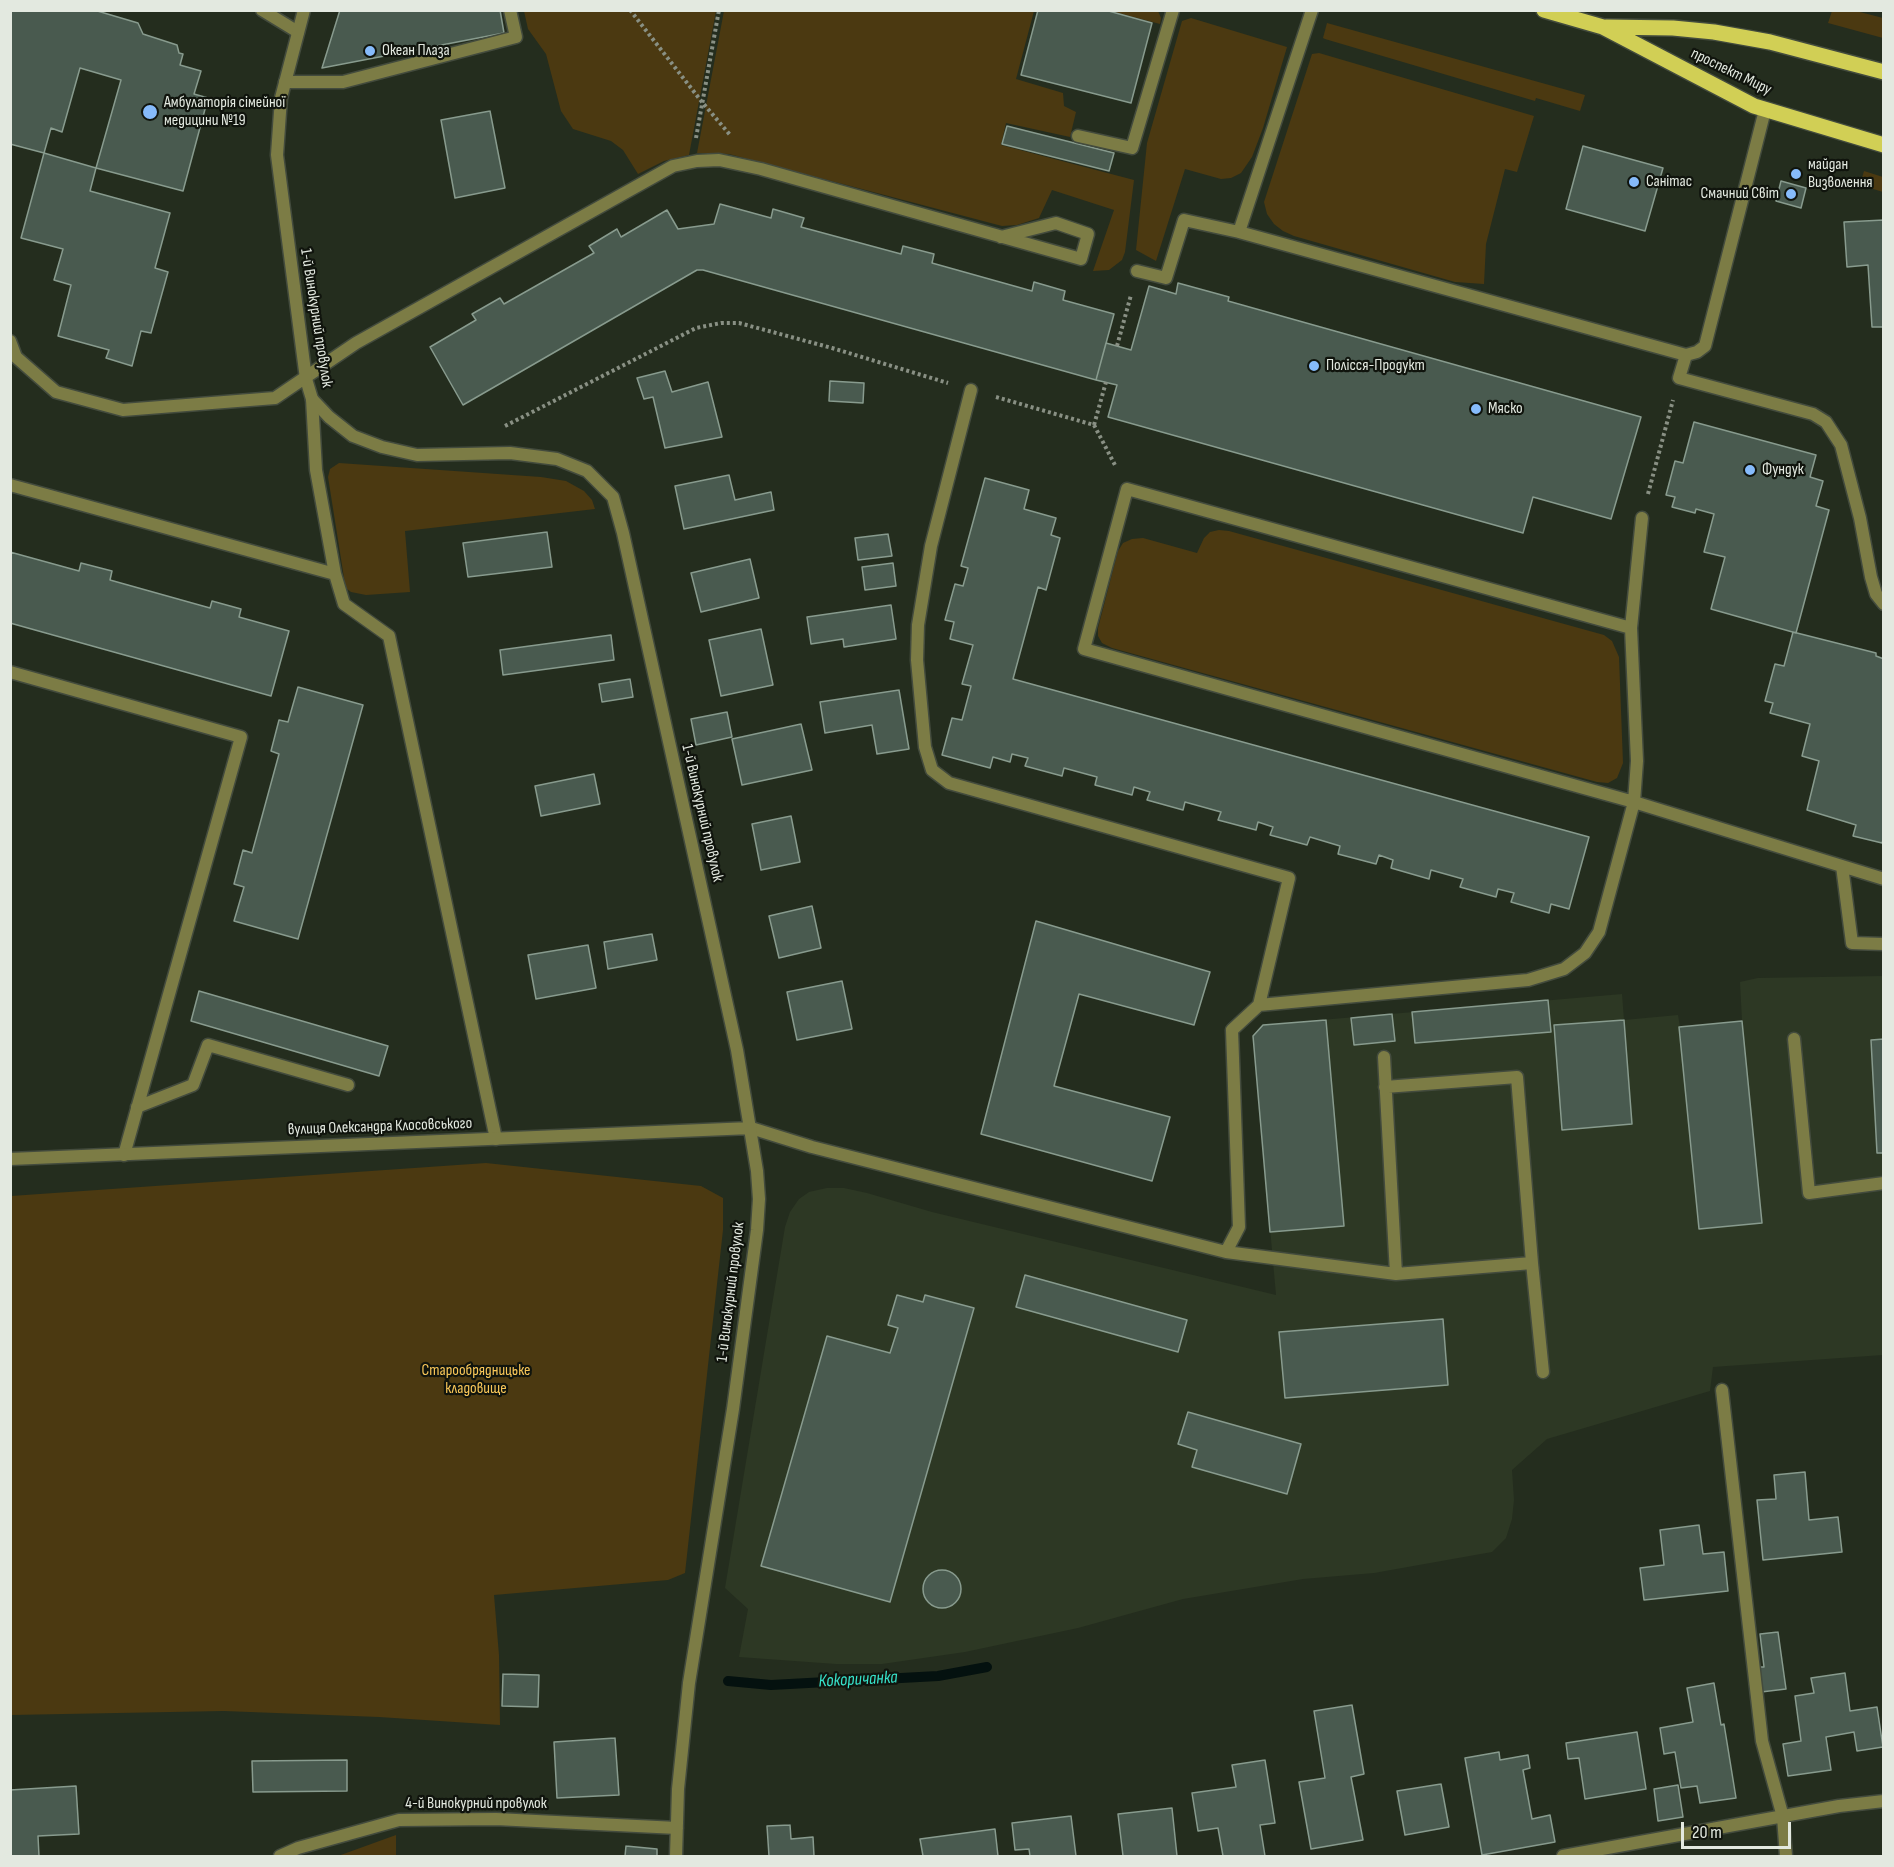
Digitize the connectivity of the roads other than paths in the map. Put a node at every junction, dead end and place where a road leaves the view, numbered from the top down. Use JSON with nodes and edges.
{"nodes":[{"id":1,"x":262,"y":10,"type":"edge"},
{"id":2,"x":304,"y":10,"type":"edge"},
{"id":3,"x":510,"y":10,"type":"edge"},
{"id":4,"x":1173,"y":10,"type":"edge"},
{"id":5,"x":1312,"y":10,"type":"edge"},
{"id":6,"x":1544,"y":10,"type":"edge"},
{"id":7,"x":1603,"y":27,"type":"junction"},
{"id":8,"x":298,"y":32,"type":"junction"},
{"id":9,"x":1884,"y":72,"type":"edge"},
{"id":10,"x":285,"y":82,"type":"junction"},
{"id":11,"x":1765,"y":110,"type":"junction"},
{"id":12,"x":1078,"y":136,"type":"dead end"},
{"id":13,"x":1884,"y":145,"type":"edge"},
{"id":14,"x":1239,"y":232,"type":"junction"},
{"id":15,"x":1001,"y":237,"type":"junction"},
{"id":16,"x":1137,"y":271,"type":"road end"},
{"id":17,"x":10,"y":341,"type":"edge"},
{"id":18,"x":1686,"y":355,"type":"junction"},
{"id":19,"x":306,"y":379,"type":"junction"},
{"id":20,"x":971,"y":390,"type":"road end"},
{"id":21,"x":312,"y":399,"type":"junction"},
{"id":22,"x":10,"y":484,"type":"edge"},
{"id":23,"x":1642,"y":518,"type":"road end"},
{"id":24,"x":335,"y":574,"type":"junction"},
{"id":25,"x":1884,"y":604,"type":"edge"},
{"id":26,"x":1631,"y":628,"type":"junction"},
{"id":27,"x":10,"y":672,"type":"edge"},
{"id":28,"x":1634,"y":802,"type":"junction"},
{"id":29,"x":1842,"y":866,"type":"junction"},
{"id":30,"x":1884,"y":879,"type":"edge"},
{"id":31,"x":1884,"y":944,"type":"edge"},
{"id":32,"x":1259,"y":1005,"type":"junction"},
{"id":33,"x":1794,"y":1039,"type":"dead end"},
{"id":34,"x":1384,"y":1057,"type":"dead end"},
{"id":35,"x":348,"y":1085,"type":"dead end"},
{"id":36,"x":1385,"y":1087,"type":"junction"},
{"id":37,"x":137,"y":1107,"type":"junction"},
{"id":38,"x":751,"y":1128,"type":"junction"},
{"id":39,"x":496,"y":1139,"type":"junction"},
{"id":40,"x":124,"y":1155,"type":"junction"},
{"id":41,"x":10,"y":1159,"type":"edge"},
{"id":42,"x":1884,"y":1183,"type":"edge"},
{"id":43,"x":1226,"y":1252,"type":"junction"},
{"id":44,"x":1532,"y":1263,"type":"junction"},
{"id":45,"x":1396,"y":1274,"type":"junction"},
{"id":46,"x":1543,"y":1372,"type":"dead end"},
{"id":47,"x":1722,"y":1390,"type":"dead end"},
{"id":48,"x":1884,"y":1801,"type":"edge"},
{"id":49,"x":1783,"y":1817,"type":"junction"},
{"id":50,"x":677,"y":1828,"type":"junction"},
{"id":51,"x":280,"y":1857,"type":"edge"},
{"id":52,"x":676,"y":1857,"type":"edge"},
{"id":53,"x":1563,"y":1857,"type":"edge"},
{"id":54,"x":1786,"y":1857,"type":"edge"}],
"edges":[{"from":1,"to":8,"type":"street"},
{"from":2,"to":8,"type":"street","name":"1-й Винокурний провулок"},
{"from":3,"to":10,"type":"street"},
{"from":4,"to":12,"type":"street"},
{"from":5,"to":14,"type":"street"},
{"from":6,"to":7,"type":"main road","name":"проспект Миру"},
{"from":7,"to":9,"type":"main road","name":"проспект Миру"},
{"from":7,"to":11,"type":"main road","name":"проспект Миру"},
{"from":8,"to":10,"type":"street","name":"1-й Винокурний провулок"},
{"from":10,"to":19,"type":"street","name":"1-й Винокурний провулок"},
{"from":11,"to":13,"type":"main road","name":"проспект Миру"},
{"from":11,"to":18,"type":"street"},
{"from":14,"to":16,"type":"street"},
{"from":14,"to":18,"type":"street"},
{"from":15,"to":15,"type":"street"},
{"from":15,"to":19,"type":"street"},
{"from":17,"to":19,"type":"street"},
{"from":18,"to":25,"type":"street"},
{"from":19,"to":21,"type":"street","name":"1-й Винокурний провулок"},
{"from":20,"to":32,"type":"street"},
{"from":21,"to":24,"type":"street"},
{"from":21,"to":38,"type":"street","name":"1-й Винокурний провулок"},
{"from":22,"to":24,"type":"street"},
{"from":23,"to":26,"type":"street"},
{"from":24,"to":39,"type":"street"},
{"from":26,"to":28,"type":"street"},
{"from":26,"to":28,"type":"street"},
{"from":27,"to":37,"type":"street"},
{"from":28,"to":29,"type":"street"},
{"from":28,"to":32,"type":"street"},
{"from":29,"to":30,"type":"street"},
{"from":29,"to":31,"type":"street"},
{"from":32,"to":43,"type":"street"},
{"from":33,"to":42,"type":"street"},
{"from":34,"to":36,"type":"street"},
{"from":35,"to":37,"type":"street"},
{"from":36,"to":44,"type":"street"},
{"from":36,"to":45,"type":"street"},
{"from":37,"to":40,"type":"street"},
{"from":38,"to":39,"type":"street","name":"вулиця Олександра Клосовського"},
{"from":38,"to":43,"type":"street","name":"вулиця Олександра Клосовського"},
{"from":38,"to":50,"type":"street","name":"1-й Винокурний провулок"},
{"from":39,"to":40,"type":"street","name":"вулиця Олександра Клосовського"},
{"from":40,"to":41,"type":"street","name":"вулиця Олександра Клосовського"},
{"from":43,"to":45,"type":"street","name":"вулиця Олександра Клосовського"},
{"from":44,"to":45,"type":"street","name":"вулиця Олександра Клосовського"},
{"from":44,"to":46,"type":"street"},
{"from":47,"to":49,"type":"street"},
{"from":48,"to":49,"type":"street"},
{"from":49,"to":53,"type":"street"},
{"from":49,"to":54,"type":"street"},
{"from":50,"to":51,"type":"street","name":"4-й Винокурний провулок"},
{"from":50,"to":52,"type":"street","name":"1-й Винокурний провулок"}]}
